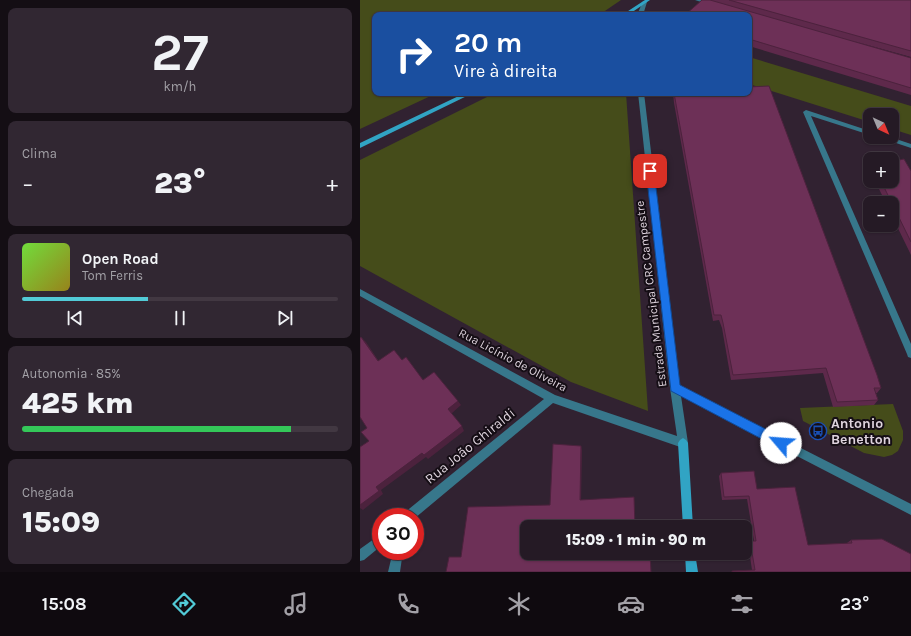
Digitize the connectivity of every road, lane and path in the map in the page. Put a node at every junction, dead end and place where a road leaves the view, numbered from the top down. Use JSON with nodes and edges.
{"nodes":[{"id":1,"x":698,"y":0,"type":"edge"},
{"id":2,"x":647,"y":1,"type":"edge"},
{"id":3,"x":713,"y":4,"type":"edge"},
{"id":4,"x":630,"y":12,"type":"edge"},
{"id":5,"x":642,"y":12,"type":"edge"},
{"id":6,"x":464,"y":96,"type":"edge"},
{"id":7,"x":641,"y":96,"type":"edge"},
{"id":8,"x":863,"y":131,"type":"edge"},
{"id":9,"x":899,"y":142,"type":"edge"},
{"id":10,"x":360,"y":146,"type":"edge"},
{"id":11,"x":911,"y":146,"type":"edge"},
{"id":12,"x":360,"y":292,"type":"edge"},
{"id":13,"x":911,"y":354,"type":"edge"},
{"id":14,"x":675,"y":388,"type":"junction"},
{"id":15,"x":552,"y":398,"type":"junction"},
{"id":16,"x":683,"y":443,"type":"junction"},
{"id":17,"x":419,"y":508,"type":"edge"},
{"id":18,"x":911,"y":510,"type":"edge"},
{"id":19,"x":688,"y":520,"type":"edge"},
{"id":20,"x":372,"y":546,"type":"edge"},
{"id":21,"x":360,"y":556,"type":"edge"},
{"id":22,"x":396,"y":560,"type":"edge"},
{"id":23,"x":691,"y":560,"type":"edge"},
{"id":24,"x":394,"y":572,"type":"edge"},
{"id":25,"x":692,"y":572,"type":"edge"}],
"edges":[{"from":1,"to":3,"type":"street"},
{"from":2,"to":4,"type":"street"},
{"from":2,"to":5,"type":"street"},
{"from":6,"to":10,"type":"street"},
{"from":7,"to":14,"type":"street","name":"Estrada Municipal CRC Campestre"},
{"from":8,"to":13,"type":"street"},
{"from":9,"to":11,"type":"street"},
{"from":12,"to":15,"type":"street","name":"Rua Licínio de Oliveira"},
{"from":14,"to":16,"type":"street","name":"Estrada Municipal CRC Campestre"},
{"from":14,"to":18,"type":"street"},
{"from":15,"to":16,"type":"street","name":"Rua Licínio de Oliveira"},
{"from":15,"to":17,"type":"street","name":"Rua João Ghiraldi"},
{"from":16,"to":19,"type":"street"},
{"from":20,"to":21,"type":"street"},
{"from":22,"to":24,"type":"street"},
{"from":23,"to":25,"type":"street"}]}
